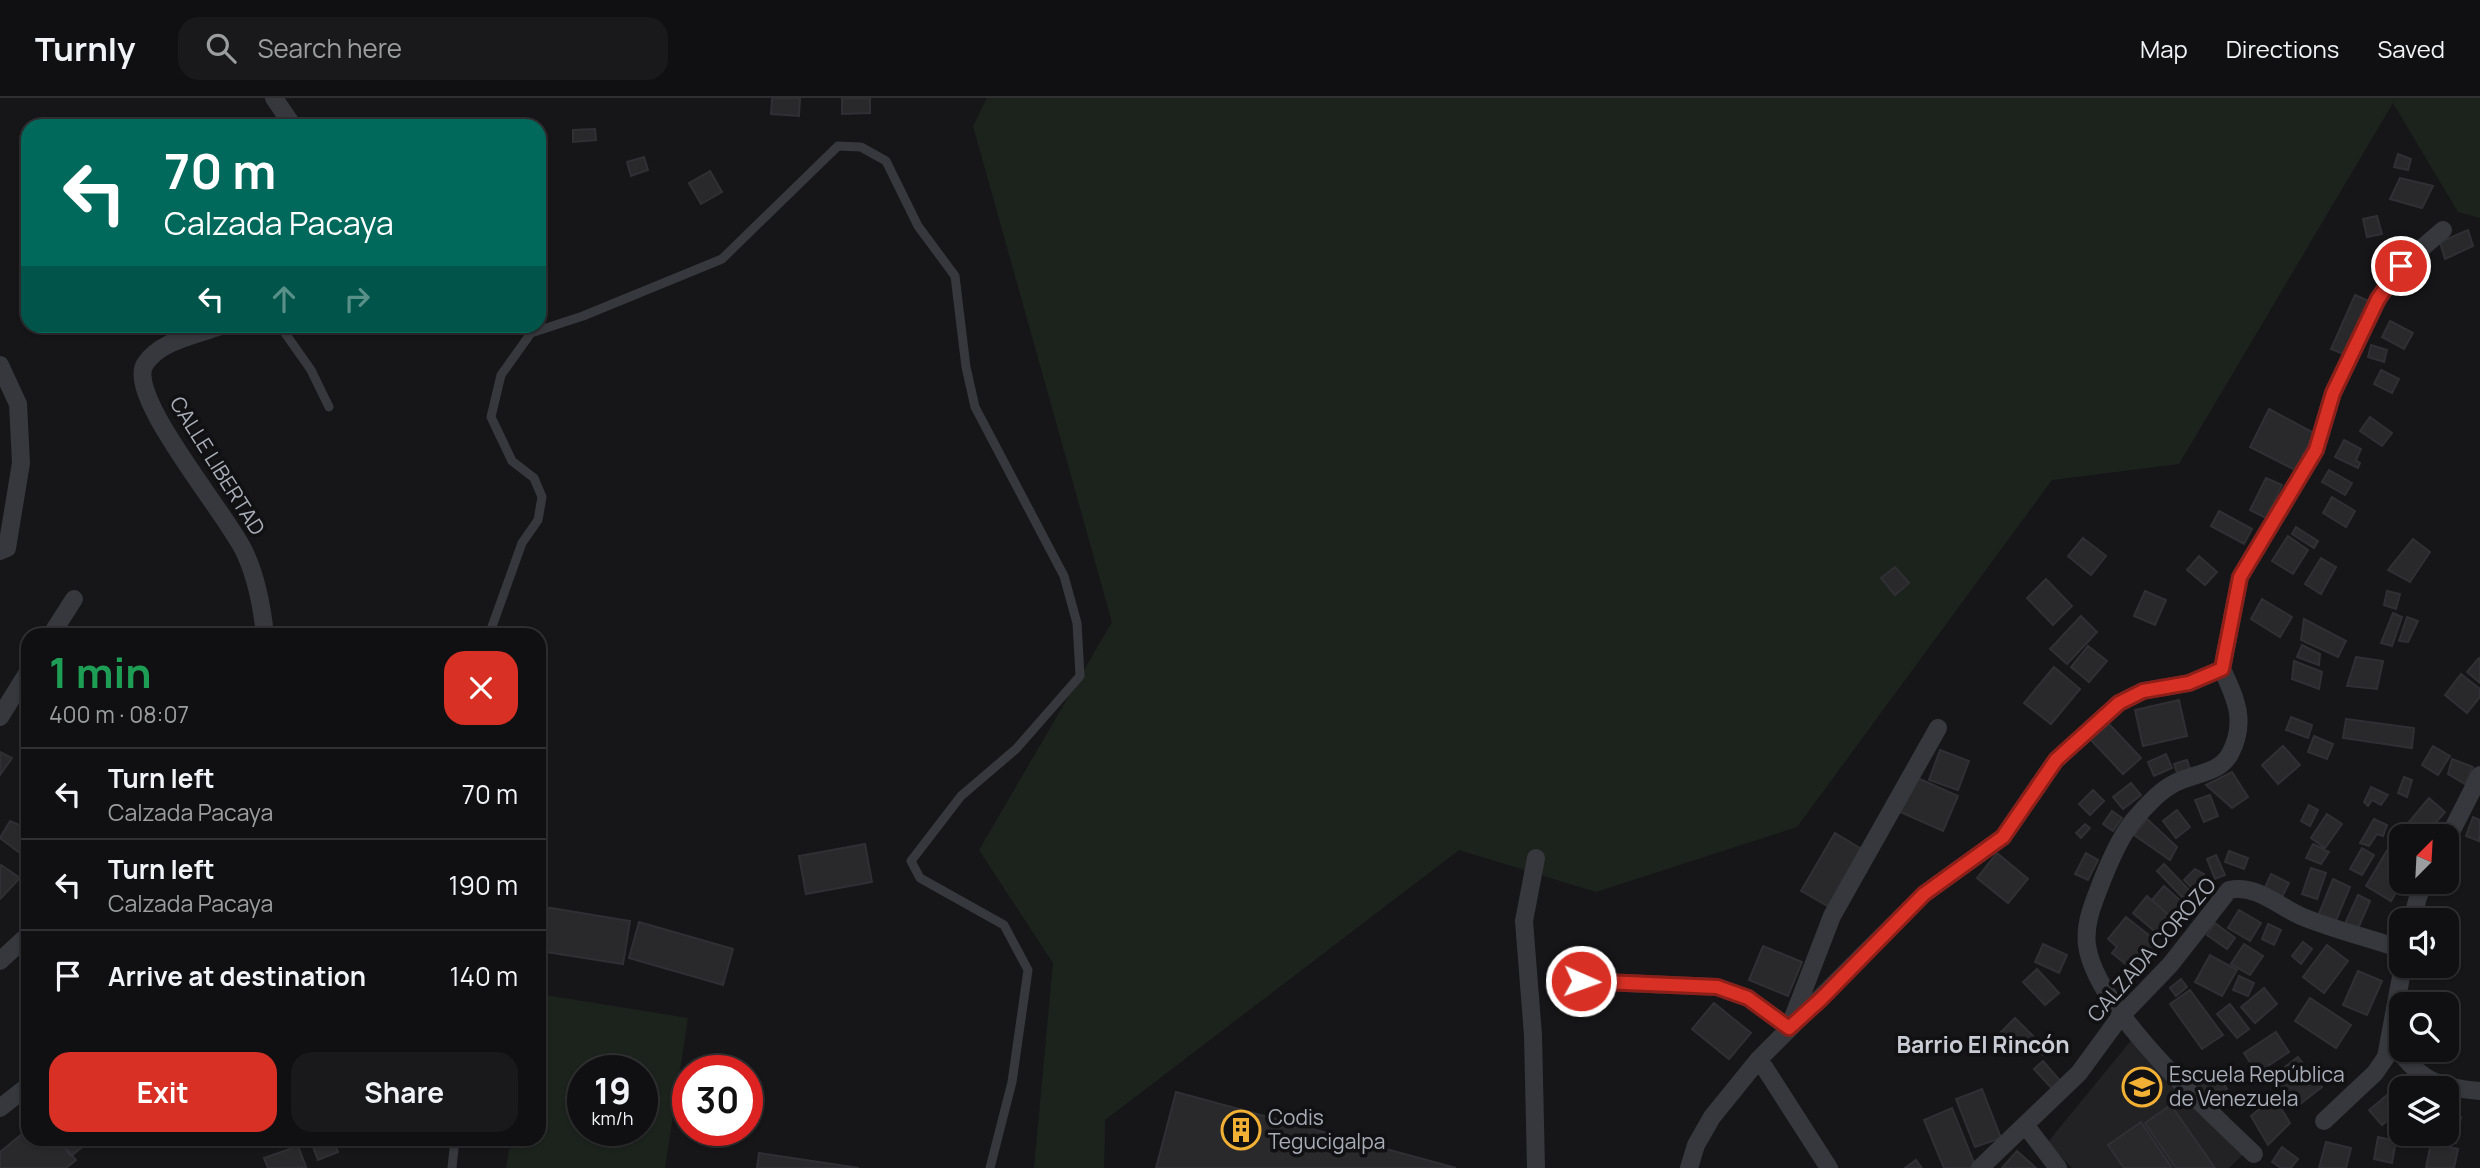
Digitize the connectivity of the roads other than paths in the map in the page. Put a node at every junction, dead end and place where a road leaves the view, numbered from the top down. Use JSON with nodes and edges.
{"nodes":[{"id":1,"x":274,"y":98,"type":"edge"},
{"id":2,"x":288,"y":119,"type":"edge"},
{"id":3,"x":2444,"y":230,"type":"dead end"},
{"id":4,"x":546,"y":328,"type":"edge"},
{"id":5,"x":203,"y":333,"type":"edge"},
{"id":6,"x":285,"y":333,"type":"edge"},
{"id":7,"x":531,"y":333,"type":"edge"},
{"id":8,"x":0,"y":365,"type":"edge"},
{"id":9,"x":329,"y":407,"type":"dead end"},
{"id":10,"x":0,"y":551,"type":"edge"},
{"id":11,"x":74,"y":599,"type":"dead end"},
{"id":12,"x":55,"y":628,"type":"edge"},
{"id":13,"x":264,"y":628,"type":"edge"},
{"id":14,"x":492,"y":628,"type":"edge"},
{"id":15,"x":2222,"y":669,"type":"junction"},
{"id":16,"x":21,"y":683,"type":"edge"},
{"id":17,"x":0,"y":717,"type":"edge"},
{"id":18,"x":1938,"y":729,"type":"dead end"},
{"id":19,"x":2480,"y":775,"type":"edge"},
{"id":20,"x":2455,"y":824,"type":"edge"},
{"id":21,"x":1536,"y":858,"type":"dead end"},
{"id":22,"x":21,"y":941,"type":"edge"},
{"id":23,"x":2389,"y":945,"type":"edge"},
{"id":24,"x":0,"y":961,"type":"edge"},
{"id":25,"x":1581,"y":981,"type":"dead end"},
{"id":26,"x":2120,"y":1017,"type":"junction"},
{"id":27,"x":1789,"y":1028,"type":"junction"},
{"id":28,"x":2389,"y":1044,"type":"edge"},
{"id":29,"x":1759,"y":1059,"type":"junction"},
{"id":30,"x":2408,"y":1062,"type":"edge"},
{"id":31,"x":2480,"y":1091,"type":"edge"},
{"id":32,"x":21,"y":1092,"type":"edge"},
{"id":33,"x":0,"y":1108,"type":"edge"},
{"id":34,"x":2324,"y":1121,"type":"dead end"},
{"id":35,"x":2026,"y":1126,"type":"junction"},
{"id":36,"x":455,"y":1146,"type":"edge"},
{"id":37,"x":2254,"y":1154,"type":"dead end"},
{"id":38,"x":452,"y":1168,"type":"edge"},
{"id":39,"x":990,"y":1168,"type":"edge"},
{"id":40,"x":1536,"y":1168,"type":"edge"},
{"id":41,"x":1689,"y":1168,"type":"edge"},
{"id":42,"x":1829,"y":1168,"type":"edge"},
{"id":43,"x":1980,"y":1168,"type":"edge"},
{"id":44,"x":2058,"y":1168,"type":"edge"}],
"edges":[{"from":1,"to":2,"type":"street"},
{"from":3,"to":15,"type":"street"},
{"from":4,"to":39,"type":"lane"},
{"from":5,"to":13,"type":"street","name":"CALLE LIBERTAD"},
{"from":6,"to":9,"type":"lane"},
{"from":7,"to":14,"type":"lane"},
{"from":8,"to":10,"type":"street"},
{"from":11,"to":12,"type":"street"},
{"from":15,"to":26,"type":"street"},
{"from":15,"to":27,"type":"street"},
{"from":16,"to":17,"type":"street"},
{"from":18,"to":27,"type":"street"},
{"from":19,"to":20,"type":"street"},
{"from":21,"to":40,"type":"street"},
{"from":22,"to":24,"type":"street"},
{"from":23,"to":26,"type":"street","name":"CALZADA COROZO"},
{"from":25,"to":27,"type":"street"},
{"from":26,"to":35,"type":"street","name":"CALZADA COROZO"},
{"from":26,"to":37,"type":"street"},
{"from":27,"to":29,"type":"street"},
{"from":28,"to":34,"type":"street"},
{"from":29,"to":41,"type":"street"},
{"from":29,"to":42,"type":"street"},
{"from":30,"to":31,"type":"street"},
{"from":32,"to":33,"type":"street"},
{"from":35,"to":43,"type":"street","name":"CALZADA COROZO"},
{"from":35,"to":44,"type":"street"},
{"from":36,"to":38,"type":"lane"}]}
